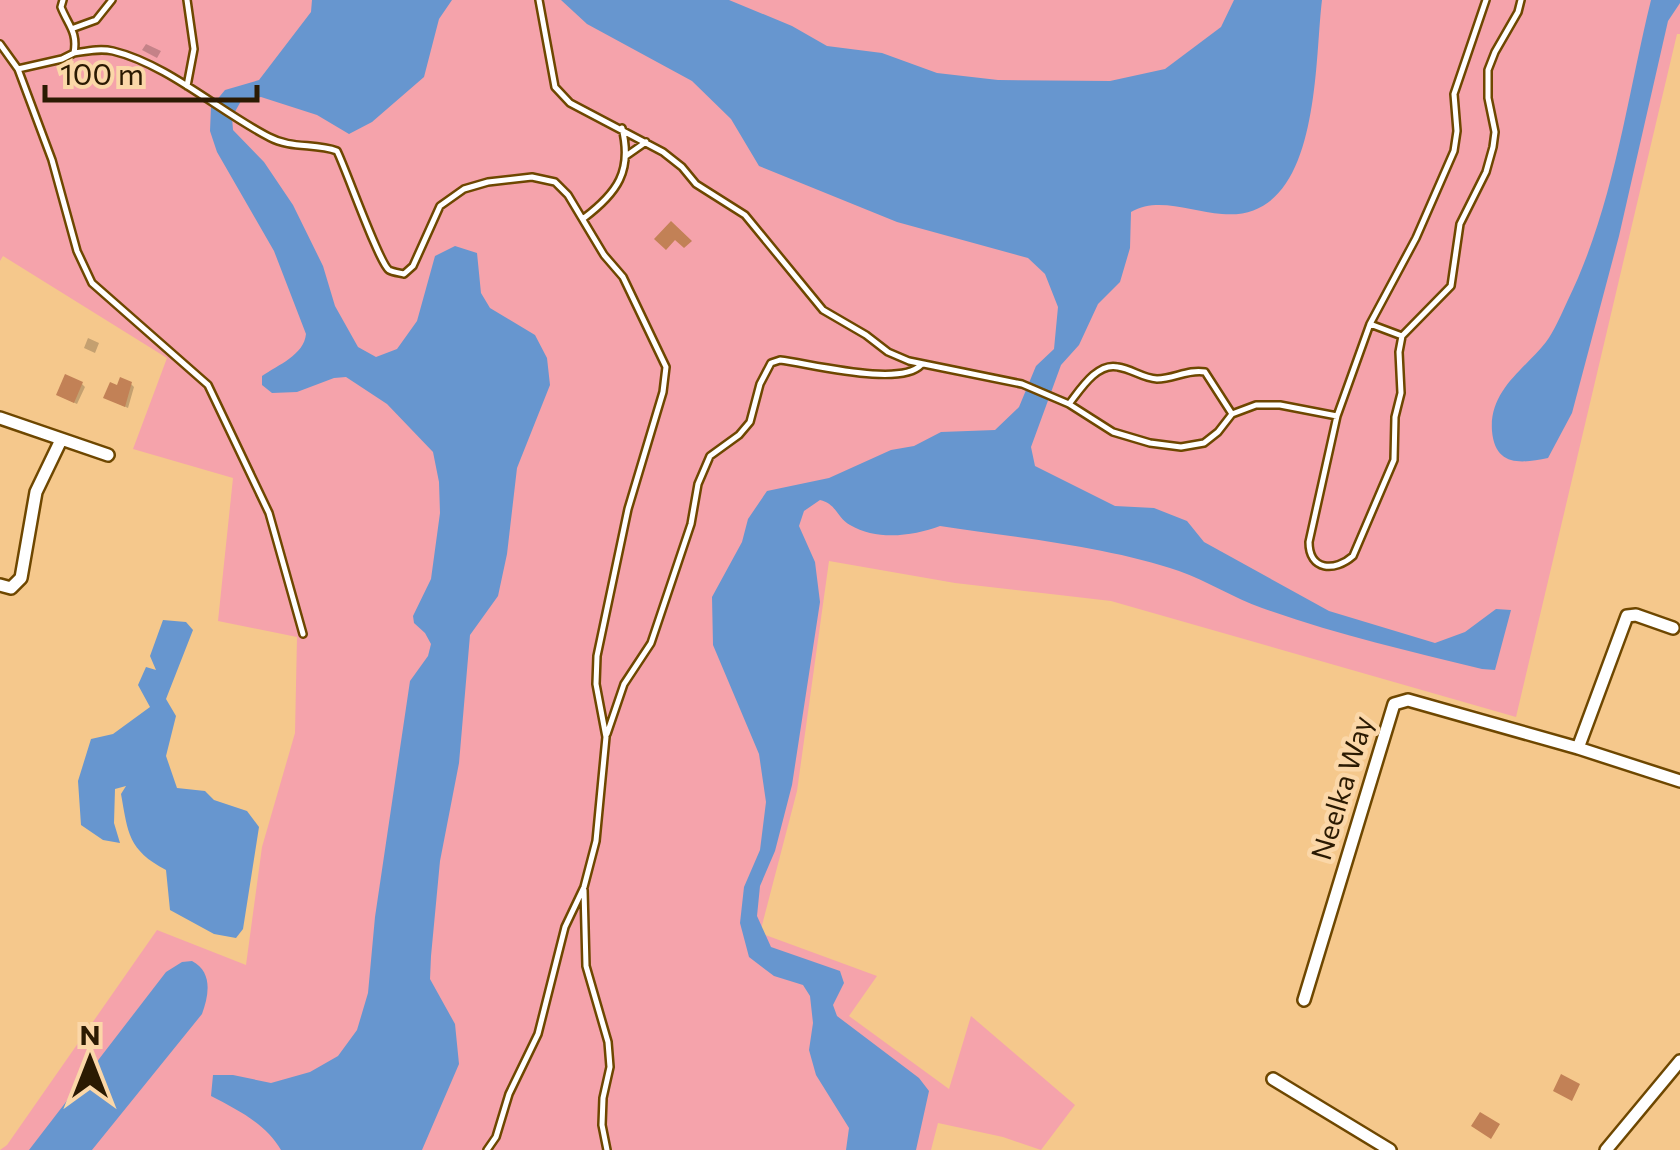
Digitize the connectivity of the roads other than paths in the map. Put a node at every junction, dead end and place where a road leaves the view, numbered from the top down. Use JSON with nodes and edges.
{"nodes":[{"id":1,"x":64,"y":0,"type":"edge"},
{"id":2,"x":112,"y":0,"type":"edge"},
{"id":3,"x":186,"y":0,"type":"edge"},
{"id":4,"x":539,"y":0,"type":"edge"},
{"id":5,"x":1486,"y":0,"type":"edge"},
{"id":6,"x":1521,"y":0,"type":"edge"},
{"id":7,"x":74,"y":28,"type":"junction"},
{"id":8,"x":0,"y":44,"type":"edge"},
{"id":9,"x":74,"y":53,"type":"junction"},
{"id":10,"x":18,"y":69,"type":"junction"},
{"id":11,"x":187,"y":87,"type":"junction"},
{"id":12,"x":622,"y":128,"type":"junction"},
{"id":13,"x":646,"y":142,"type":"junction"},
{"id":14,"x":626,"y":156,"type":"junction"},
{"id":15,"x":584,"y":218,"type":"junction"},
{"id":16,"x":1370,"y":324,"type":"junction"},
{"id":17,"x":1402,"y":336,"type":"junction"},
{"id":18,"x":922,"y":364,"type":"junction"},
{"id":19,"x":1069,"y":404,"type":"junction"},
{"id":20,"x":1232,"y":414,"type":"junction"},
{"id":21,"x":1338,"y":416,"type":"junction"},
{"id":22,"x":0,"y":418,"type":"edge"},
{"id":23,"x":61,"y":440,"type":"junction"},
{"id":24,"x":108,"y":455,"type":"dead end"},
{"id":25,"x":0,"y":585,"type":"edge"},
{"id":26,"x":1673,"y":628,"type":"dead end"},
{"id":27,"x":304,"y":634,"type":"dead end"},
{"id":28,"x":606,"y":736,"type":"junction"},
{"id":29,"x":1578,"y":748,"type":"junction"},
{"id":30,"x":1680,"y":781,"type":"edge"},
{"id":31,"x":584,"y":887,"type":"junction"},
{"id":32,"x":1304,"y":1000,"type":"dead end"},
{"id":33,"x":1680,"y":1061,"type":"edge"},
{"id":34,"x":1274,"y":1080,"type":"dead end"},
{"id":35,"x":487,"y":1150,"type":"edge"},
{"id":36,"x":607,"y":1150,"type":"edge"},
{"id":37,"x":1390,"y":1150,"type":"edge"},
{"id":38,"x":1606,"y":1150,"type":"edge"}],
"edges":[{"from":1,"to":7,"type":"lane"},
{"from":2,"to":7,"type":"lane"},
{"from":3,"to":11,"type":"lane"},
{"from":4,"to":12,"type":"lane"},
{"from":5,"to":16,"type":"lane"},
{"from":6,"to":17,"type":"lane"},
{"from":7,"to":9,"type":"lane"},
{"from":8,"to":10,"type":"lane"},
{"from":9,"to":10,"type":"lane"},
{"from":9,"to":11,"type":"lane"},
{"from":10,"to":27,"type":"lane"},
{"from":11,"to":15,"type":"lane"},
{"from":12,"to":13,"type":"lane"},
{"from":12,"to":14,"type":"lane"},
{"from":13,"to":14,"type":"lane"},
{"from":13,"to":18,"type":"lane"},
{"from":14,"to":15,"type":"lane"},
{"from":15,"to":28,"type":"lane"},
{"from":16,"to":17,"type":"lane"},
{"from":16,"to":21,"type":"lane"},
{"from":17,"to":21,"type":"lane"},
{"from":18,"to":19,"type":"lane"},
{"from":18,"to":28,"type":"lane"},
{"from":19,"to":20,"type":"lane"},
{"from":19,"to":20,"type":"lane"},
{"from":20,"to":21,"type":"lane"},
{"from":22,"to":23,"type":"street"},
{"from":23,"to":24,"type":"street"},
{"from":23,"to":25,"type":"street"},
{"from":26,"to":29,"type":"street"},
{"from":28,"to":31,"type":"lane"},
{"from":29,"to":30,"type":"street","name":"Neelka Way"},
{"from":29,"to":32,"type":"street","name":"Neelka Way"},
{"from":31,"to":35,"type":"lane"},
{"from":31,"to":36,"type":"lane"},
{"from":33,"to":38,"type":"street"},
{"from":34,"to":37,"type":"street"}]}
